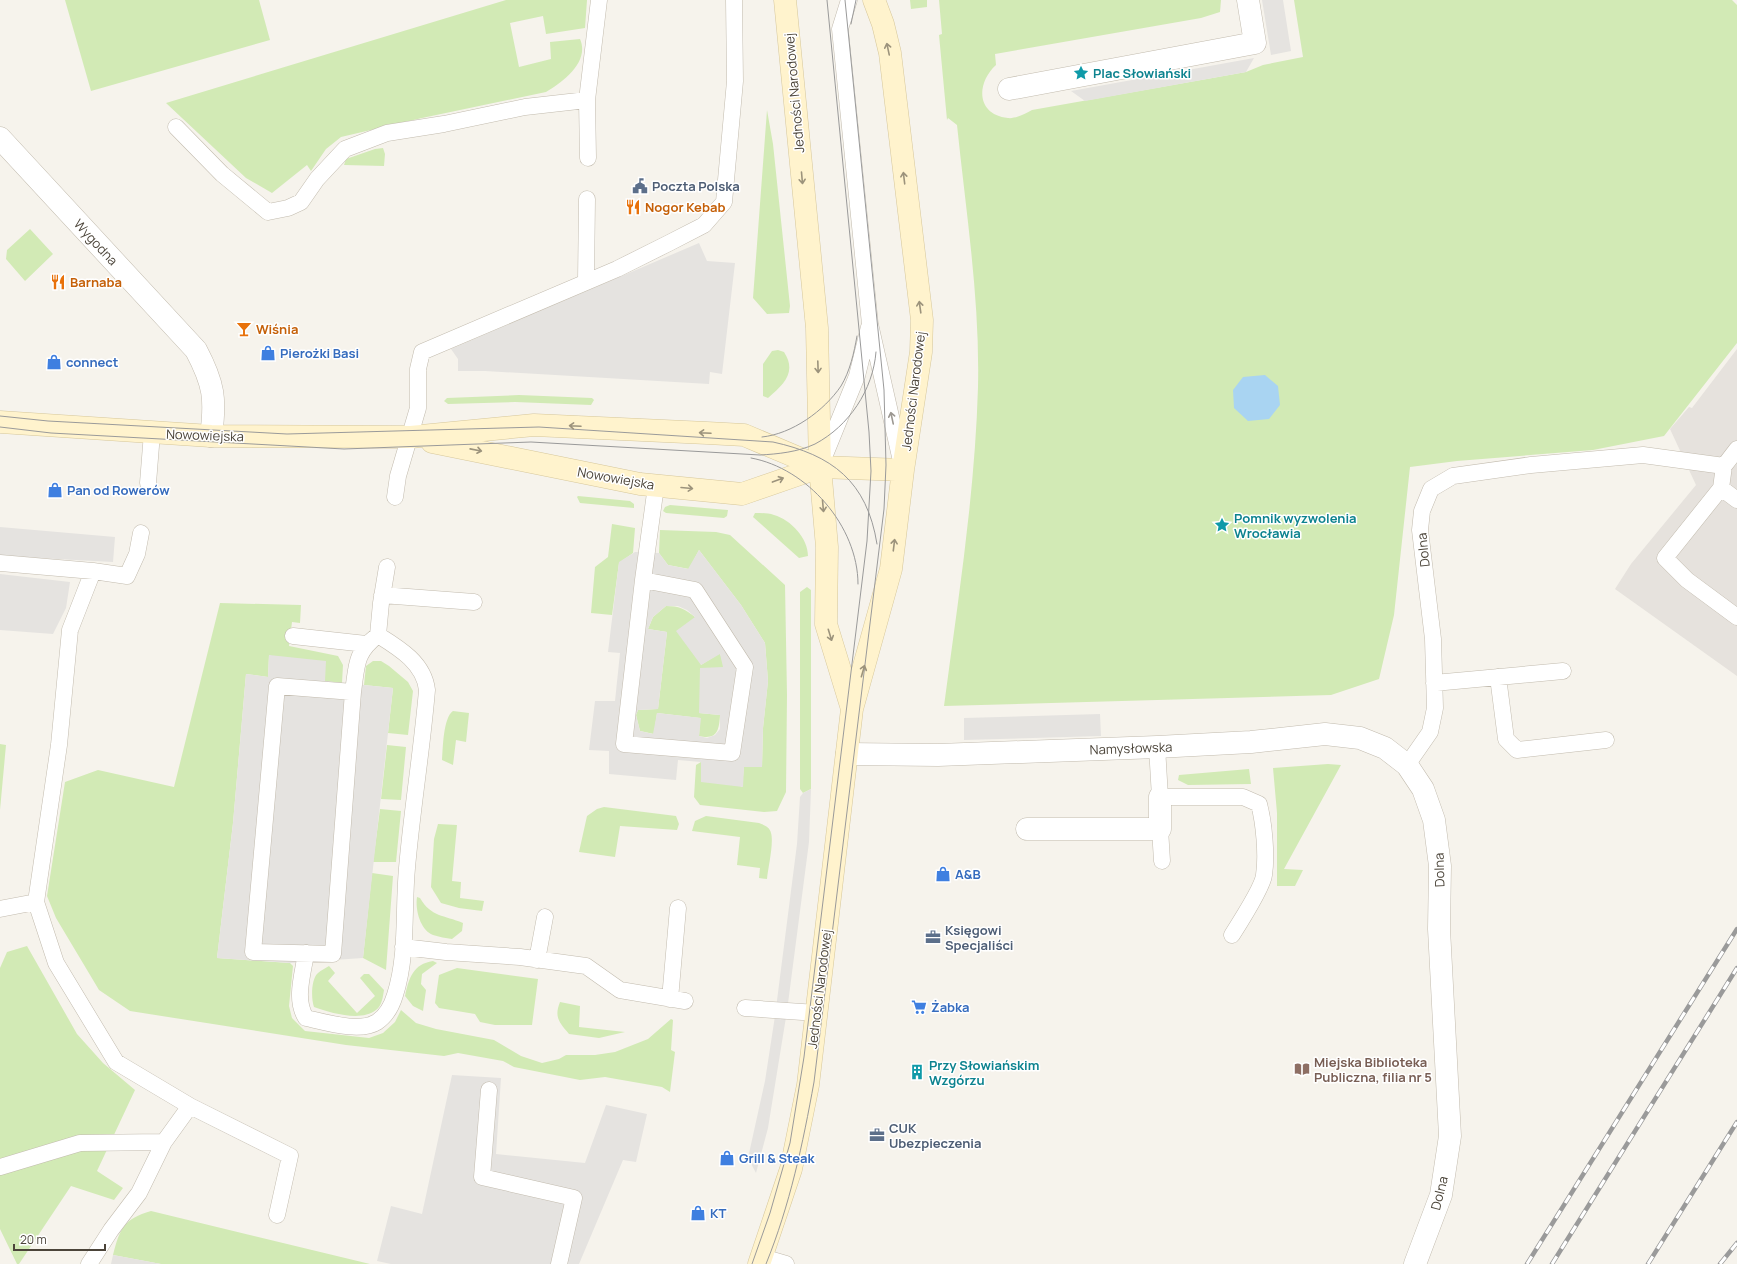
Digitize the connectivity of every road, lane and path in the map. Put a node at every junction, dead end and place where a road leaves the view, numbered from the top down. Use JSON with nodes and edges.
{"nodes":[{"id":1,"x":598,"y":0,"type":"edge"},
{"id":2,"x":734,"y":0,"type":"edge"},
{"id":3,"x":785,"y":0,"type":"edge"},
{"id":4,"x":849,"y":0,"type":"edge"},
{"id":5,"x":874,"y":0,"type":"edge"},
{"id":6,"x":1248,"y":0,"type":"edge"},
{"id":7,"x":1009,"y":89,"type":"dead end"},
{"id":8,"x":587,"y":100,"type":"junction"},
{"id":9,"x":176,"y":127,"type":"dead end"},
{"id":10,"x":0,"y":138,"type":"edge"},
{"id":11,"x":588,"y":158,"type":"dead end"},
{"id":12,"x":588,"y":199,"type":"dead end"},
{"id":13,"x":586,"y":281,"type":"junction"},
{"id":14,"x":870,"y":324,"type":"junction"},
{"id":15,"x":0,"y":422,"type":"edge"},
{"id":16,"x":152,"y":433,"type":"junction"},
{"id":17,"x":211,"y":436,"type":"junction"},
{"id":18,"x":410,"y":437,"type":"junction"},
{"id":19,"x":1737,"y":449,"type":"edge"},
{"id":20,"x":1724,"y":466,"type":"junction"},
{"id":21,"x":820,"y":467,"type":"junction"},
{"id":22,"x":903,"y":470,"type":"junction"},
{"id":23,"x":148,"y":483,"type":"dead end"},
{"id":24,"x":656,"y":486,"type":"junction"},
{"id":25,"x":1720,"y":488,"type":"junction"},
{"id":26,"x":395,"y":497,"type":"dead end"},
{"id":27,"x":1737,"y":500,"type":"edge"},
{"id":28,"x":141,"y":532,"type":"dead end"},
{"id":29,"x":0,"y":563,"type":"edge"},
{"id":30,"x":387,"y":567,"type":"dead end"},
{"id":31,"x":93,"y":570,"type":"junction"},
{"id":32,"x":643,"y":580,"type":"junction"},
{"id":33,"x":382,"y":595,"type":"junction"},
{"id":34,"x":474,"y":602,"type":"dead end"},
{"id":35,"x":1737,"y":617,"type":"edge"},
{"id":36,"x":293,"y":636,"type":"dead end"},
{"id":37,"x":372,"y":639,"type":"junction"},
{"id":38,"x":1563,"y":671,"type":"dead end"},
{"id":39,"x":1498,"y":677,"type":"junction"},
{"id":40,"x":1434,"y":683,"type":"junction"},
{"id":41,"x":353,"y":692,"type":"junction"},
{"id":42,"x":852,"y":709,"type":"junction"},
{"id":43,"x":1606,"y":740,"type":"dead end"},
{"id":44,"x":1158,"y":747,"type":"junction"},
{"id":45,"x":847,"y":754,"type":"junction"},
{"id":46,"x":1407,"y":765,"type":"junction"},
{"id":47,"x":1160,"y":797,"type":"junction"},
{"id":48,"x":1027,"y":829,"type":"dead end"},
{"id":49,"x":1160,"y":829,"type":"junction"},
{"id":50,"x":1162,"y":861,"type":"dead end"},
{"id":51,"x":36,"y":902,"type":"junction"},
{"id":52,"x":678,"y":908,"type":"dead end"},
{"id":53,"x":0,"y":909,"type":"edge"},
{"id":54,"x":545,"y":917,"type":"dead end"},
{"id":55,"x":1232,"y":935,"type":"dead end"},
{"id":56,"x":403,"y":947,"type":"junction"},
{"id":57,"x":306,"y":953,"type":"junction"},
{"id":58,"x":537,"y":960,"type":"junction"},
{"id":59,"x":745,"y":1008,"type":"dead end"},
{"id":60,"x":817,"y":1013,"type":"junction"},
{"id":61,"x":489,"y":1090,"type":"dead end"},
{"id":62,"x":190,"y":1106,"type":"junction"},
{"id":63,"x":164,"y":1142,"type":"junction"},
{"id":64,"x":0,"y":1167,"type":"edge"},
{"id":65,"x":277,"y":1215,"type":"dead end"},
{"id":66,"x":760,"y":1260,"type":"edge"},
{"id":67,"x":89,"y":1264,"type":"edge"},
{"id":68,"x":559,"y":1264,"type":"edge"},
{"id":69,"x":786,"y":1264,"type":"edge"},
{"id":70,"x":1415,"y":1264,"type":"edge"}],
"edges":[{"from":1,"to":8,"type":"lane"},
{"from":2,"to":13,"type":"lane"},
{"from":3,"to":21,"type":"street","name":"Jedności Narodowej","one_way":true},
{"from":4,"to":14,"type":"lane"},
{"from":22,"to":5,"type":"street","name":"Jedności Narodowej","one_way":true},
{"from":6,"to":7,"type":"street"},
{"from":8,"to":9,"type":"lane"},
{"from":8,"to":11,"type":"lane"},
{"from":10,"to":17,"type":"street","name":"Wygodna"},
{"from":12,"to":13,"type":"lane"},
{"from":13,"to":18,"type":"lane"},
{"from":14,"to":21,"type":"lane"},
{"from":22,"to":14,"type":"lane","one_way":true},
{"from":15,"to":16,"type":"street","name":"Nowowiejska"},
{"from":16,"to":17,"type":"street","name":"Nowowiejska"},
{"from":16,"to":23,"type":"lane"},
{"from":17,"to":18,"type":"street","name":"Nowowiejska"},
{"from":21,"to":18,"type":"street","name":"Nowowiejska","one_way":true},
{"from":18,"to":24,"type":"street","name":"Nowowiejska","one_way":true},
{"from":18,"to":26,"type":"lane"},
{"from":19,"to":20,"type":"lane"},
{"from":20,"to":25,"type":"lane"},
{"from":20,"to":40,"type":"lane","name":"Dolna"},
{"from":21,"to":22,"type":"street","name":"Nowowiejska"},
{"from":24,"to":21,"type":"street","name":"Nowowiejska","one_way":true},
{"from":21,"to":42,"type":"street","name":"Jedności Narodowej","one_way":true},
{"from":42,"to":22,"type":"street","name":"Jedności Narodowej","one_way":true},
{"from":24,"to":32,"type":"lane"},
{"from":25,"to":27,"type":"lane"},
{"from":25,"to":35,"type":"lane"},
{"from":28,"to":31,"type":"lane"},
{"from":29,"to":31,"type":"lane"},
{"from":30,"to":33,"type":"lane"},
{"from":31,"to":51,"type":"lane"},
{"from":32,"to":32,"type":"lane"},
{"from":33,"to":34,"type":"lane"},
{"from":33,"to":37,"type":"lane"},
{"from":36,"to":37,"type":"lane"},
{"from":37,"to":41,"type":"lane"},
{"from":37,"to":56,"type":"lane"},
{"from":38,"to":39,"type":"lane"},
{"from":39,"to":40,"type":"lane"},
{"from":39,"to":43,"type":"lane"},
{"from":40,"to":46,"type":"lane","name":"Dolna"},
{"from":41,"to":57,"type":"lane"},
{"from":41,"to":57,"type":"lane"},
{"from":42,"to":45,"type":"street","name":"Jedności Narodowej"},
{"from":44,"to":45,"type":"street","name":"Namysłowska"},
{"from":44,"to":46,"type":"street","name":"Namysłowska"},
{"from":44,"to":47,"type":"lane"},
{"from":45,"to":60,"type":"street","name":"Jedności Narodowej"},
{"from":46,"to":70,"type":"street","name":"Dolna"},
{"from":47,"to":49,"type":"street"},
{"from":47,"to":55,"type":"lane"},
{"from":48,"to":49,"type":"street"},
{"from":49,"to":50,"type":"lane"},
{"from":51,"to":53,"type":"lane"},
{"from":51,"to":62,"type":"lane"},
{"from":52,"to":58,"type":"lane"},
{"from":54,"to":58,"type":"lane"},
{"from":56,"to":57,"type":"lane"},
{"from":56,"to":58,"type":"lane"},
{"from":59,"to":60,"type":"lane"},
{"from":60,"to":66,"type":"street","name":"Jedności Narodowej"},
{"from":61,"to":68,"type":"lane"},
{"from":62,"to":63,"type":"lane"},
{"from":62,"to":65,"type":"lane"},
{"from":63,"to":64,"type":"lane"},
{"from":63,"to":67,"type":"lane"},
{"from":66,"to":69,"type":"lane"}]}
